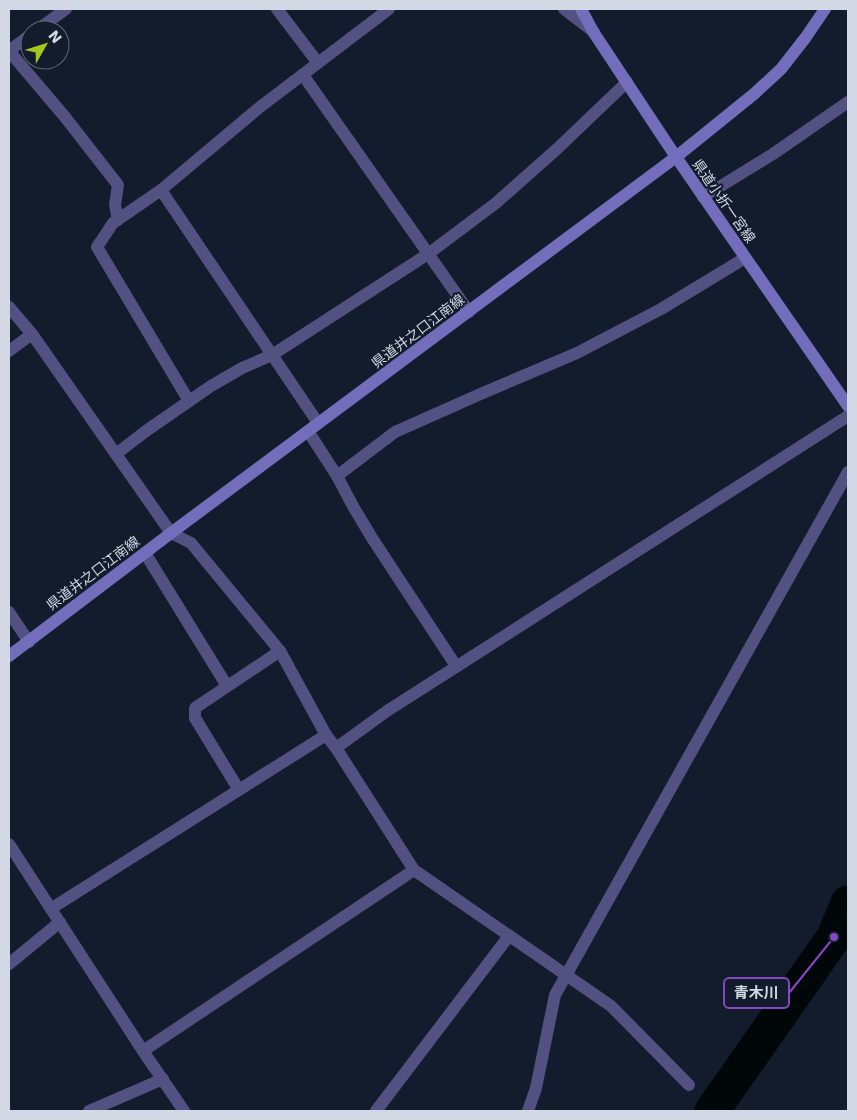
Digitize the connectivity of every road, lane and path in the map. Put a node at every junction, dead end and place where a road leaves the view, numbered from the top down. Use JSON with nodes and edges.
{"nodes":[{"id":1,"x":66,"y":9,"type":"edge"},
{"id":2,"x":277,"y":9,"type":"edge"},
{"id":3,"x":390,"y":9,"type":"edge"},
{"id":4,"x":564,"y":9,"type":"edge"},
{"id":5,"x":581,"y":9,"type":"edge"},
{"id":6,"x":825,"y":9,"type":"edge"},
{"id":7,"x":51,"y":20,"type":"edge"},
{"id":8,"x":594,"y":33,"type":"junction"},
{"id":9,"x":20,"y":43,"type":"edge"},
{"id":10,"x":9,"y":51,"type":"edge"},
{"id":11,"x":318,"y":63,"type":"junction"},
{"id":12,"x":303,"y":75,"type":"junction"},
{"id":13,"x":626,"y":82,"type":"junction"},
{"id":14,"x":848,"y":102,"type":"edge"},
{"id":15,"x":676,"y":157,"type":"junction"},
{"id":16,"x":161,"y":190,"type":"junction"},
{"id":17,"x":703,"y":197,"type":"junction"},
{"id":18,"x":118,"y":220,"type":"junction"},
{"id":19,"x":428,"y":254,"type":"junction"},
{"id":20,"x":745,"y":258,"type":"junction"},
{"id":21,"x":9,"y":307,"type":"edge"},
{"id":22,"x":469,"y":312,"type":"junction"},
{"id":23,"x":32,"y":334,"type":"junction"},
{"id":24,"x":9,"y":351,"type":"edge"},
{"id":25,"x":272,"y":355,"type":"junction"},
{"id":26,"x":189,"y":401,"type":"junction"},
{"id":27,"x":848,"y":406,"type":"edge"},
{"id":28,"x":848,"y":416,"type":"edge"},
{"id":29,"x":318,"y":423,"type":"junction"},
{"id":30,"x":308,"y":431,"type":"junction"},
{"id":31,"x":116,"y":454,"type":"junction"},
{"id":32,"x":848,"y":472,"type":"edge"},
{"id":33,"x":337,"y":476,"type":"junction"},
{"id":34,"x":171,"y":533,"type":"junction"},
{"id":35,"x":145,"y":553,"type":"junction"},
{"id":36,"x":9,"y":612,"type":"edge"},
{"id":37,"x":29,"y":642,"type":"junction"},
{"id":38,"x":280,"y":651,"type":"junction"},
{"id":39,"x":9,"y":656,"type":"edge"},
{"id":40,"x":456,"y":666,"type":"junction"},
{"id":41,"x":227,"y":686,"type":"junction"},
{"id":42,"x":326,"y":735,"type":"junction"},
{"id":43,"x":336,"y":748,"type":"junction"},
{"id":44,"x":239,"y":790,"type":"junction"},
{"id":45,"x":9,"y":844,"type":"edge"},
{"id":46,"x":414,"y":870,"type":"junction"},
{"id":47,"x":52,"y":908,"type":"junction"},
{"id":48,"x":60,"y":922,"type":"junction"},
{"id":49,"x":510,"y":936,"type":"junction"},
{"id":50,"x":9,"y":964,"type":"edge"},
{"id":51,"x":566,"y":976,"type":"junction"},
{"id":52,"x":143,"y":1051,"type":"junction"},
{"id":53,"x":163,"y":1079,"type":"junction"},
{"id":54,"x":689,"y":1085,"type":"dead end"},
{"id":55,"x":88,"y":1111,"type":"edge"},
{"id":56,"x":184,"y":1111,"type":"edge"},
{"id":57,"x":376,"y":1111,"type":"edge"},
{"id":58,"x":528,"y":1111,"type":"edge"}],
"edges":[{"from":1,"to":7,"type":"street"},
{"from":2,"to":11,"type":"street"},
{"from":3,"to":11,"type":"street"},
{"from":4,"to":8,"type":"street"},
{"from":5,"to":8,"type":"main road","name":"県道小折一宮線"},
{"from":6,"to":15,"type":"main road","name":"県道井之口江南線"},
{"from":8,"to":13,"type":"main road","name":"県道小折一宮線"},
{"from":9,"to":10,"type":"street"},
{"from":10,"to":18,"type":"street"},
{"from":11,"to":12,"type":"street"},
{"from":12,"to":16,"type":"street"},
{"from":12,"to":19,"type":"street"},
{"from":13,"to":15,"type":"main road","name":"県道小折一宮線"},
{"from":13,"to":19,"type":"street"},
{"from":14,"to":17,"type":"street"},
{"from":15,"to":17,"type":"main road","name":"県道小折一宮線"},
{"from":15,"to":22,"type":"main road","name":"県道井之口江南線"},
{"from":16,"to":18,"type":"street"},
{"from":16,"to":25,"type":"street"},
{"from":17,"to":20,"type":"main road","name":"県道小折一宮線"},
{"from":18,"to":26,"type":"street"},
{"from":19,"to":22,"type":"street"},
{"from":19,"to":25,"type":"street"},
{"from":20,"to":27,"type":"main road","name":"県道小折一宮線"},
{"from":20,"to":33,"type":"street"},
{"from":21,"to":23,"type":"street"},
{"from":22,"to":29,"type":"main road","name":"県道井之口江南線"},
{"from":23,"to":24,"type":"street"},
{"from":23,"to":31,"type":"street"},
{"from":25,"to":26,"type":"street"},
{"from":25,"to":29,"type":"street"},
{"from":26,"to":31,"type":"street"},
{"from":28,"to":40,"type":"street"},
{"from":29,"to":30,"type":"main road","name":"県道井之口江南線"},
{"from":30,"to":33,"type":"street"},
{"from":30,"to":34,"type":"main road","name":"県道井之口江南線"},
{"from":31,"to":34,"type":"street"},
{"from":32,"to":51,"type":"street"},
{"from":33,"to":40,"type":"street"},
{"from":34,"to":35,"type":"main road","name":"県道井之口江南線"},
{"from":34,"to":38,"type":"street"},
{"from":35,"to":37,"type":"main road","name":"県道井之口江南線"},
{"from":35,"to":41,"type":"street"},
{"from":36,"to":37,"type":"street"},
{"from":37,"to":39,"type":"main road","name":"県道井之口江南線"},
{"from":38,"to":41,"type":"street"},
{"from":38,"to":42,"type":"street"},
{"from":40,"to":43,"type":"street"},
{"from":41,"to":44,"type":"street"},
{"from":42,"to":43,"type":"street"},
{"from":42,"to":44,"type":"street"},
{"from":43,"to":46,"type":"street"},
{"from":44,"to":47,"type":"street"},
{"from":45,"to":47,"type":"street"},
{"from":46,"to":49,"type":"street"},
{"from":46,"to":52,"type":"street"},
{"from":47,"to":48,"type":"street"},
{"from":48,"to":50,"type":"street"},
{"from":48,"to":52,"type":"street"},
{"from":49,"to":51,"type":"street"},
{"from":49,"to":57,"type":"street"},
{"from":51,"to":54,"type":"street"},
{"from":51,"to":58,"type":"street"},
{"from":52,"to":53,"type":"street"},
{"from":53,"to":55,"type":"street"},
{"from":53,"to":56,"type":"street"}]}
